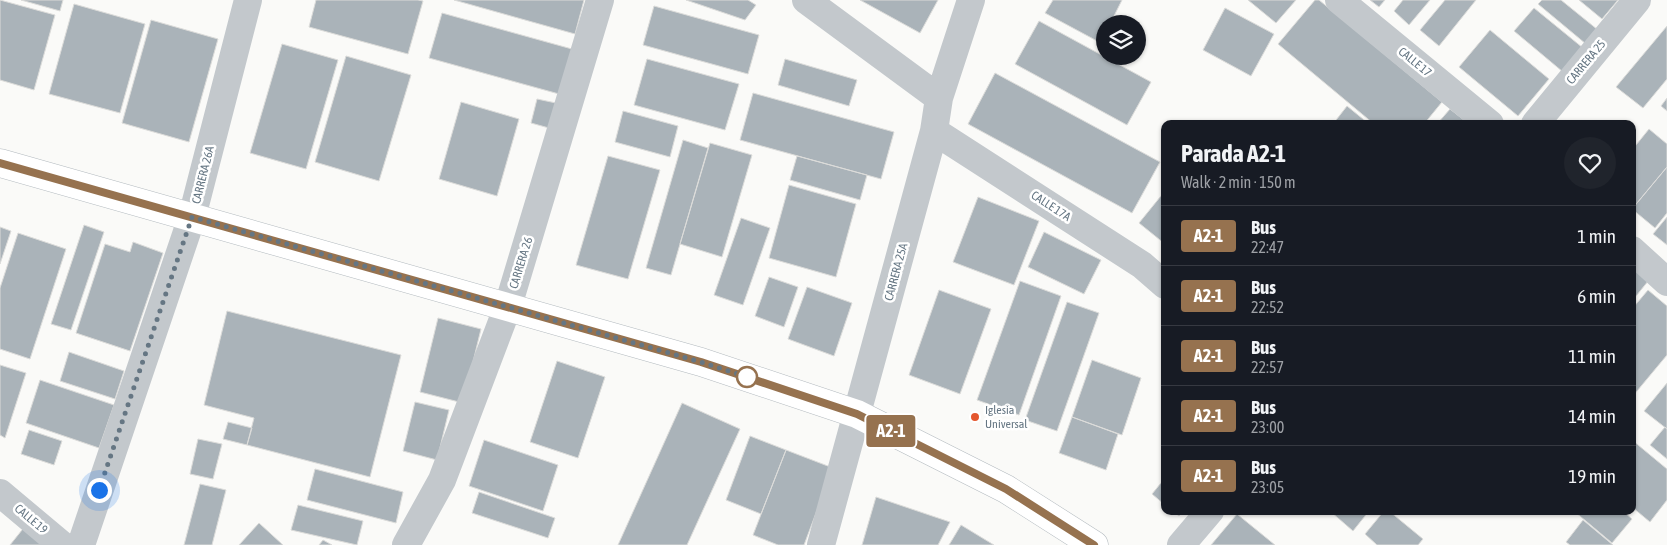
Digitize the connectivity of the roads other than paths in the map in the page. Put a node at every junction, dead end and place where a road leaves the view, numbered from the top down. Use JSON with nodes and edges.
{"nodes":[{"id":1,"x":248,"y":0,"type":"edge"},
{"id":2,"x":600,"y":0,"type":"edge"},
{"id":3,"x":806,"y":0,"type":"edge"},
{"id":4,"x":971,"y":0,"type":"edge"},
{"id":5,"x":1339,"y":0,"type":"edge"},
{"id":6,"x":1637,"y":0,"type":"edge"},
{"id":7,"x":939,"y":98,"type":"junction"},
{"id":8,"x":1485,"y":120,"type":"edge"},
{"id":9,"x":1538,"y":120,"type":"edge"},
{"id":10,"x":934,"y":130,"type":"junction"},
{"id":11,"x":0,"y":162,"type":"edge"},
{"id":12,"x":192,"y":217,"type":"junction"},
{"id":13,"x":1636,"y":254,"type":"edge"},
{"id":14,"x":1161,"y":282,"type":"edge"},
{"id":15,"x":1667,"y":282,"type":"edge"},
{"id":16,"x":508,"y":306,"type":"junction"},
{"id":17,"x":857,"y":414,"type":"junction"},
{"id":18,"x":0,"y":493,"type":"edge"},
{"id":19,"x":1207,"y":515,"type":"edge"},
{"id":20,"x":62,"y":545,"type":"edge"},
{"id":21,"x":80,"y":545,"type":"edge"},
{"id":22,"x":406,"y":545,"type":"edge"},
{"id":23,"x":821,"y":545,"type":"edge"},
{"id":24,"x":1094,"y":545,"type":"edge"},
{"id":25,"x":1181,"y":545,"type":"edge"}],
"edges":[{"from":1,"to":12,"type":"street","name":"CARRERA 26A"},
{"from":2,"to":16,"type":"street","name":"CARRERA 26"},
{"from":3,"to":7,"type":"street"},
{"from":4,"to":7,"type":"street","name":"CARRERA 25A"},
{"from":5,"to":8,"type":"street","name":"CALLE 17"},
{"from":6,"to":9,"type":"street","name":"CARRERA 25"},
{"from":7,"to":10,"type":"street","name":"CARRERA 25A"},
{"from":10,"to":14,"type":"street","name":"CALLE 17A"},
{"from":10,"to":17,"type":"street","name":"CARRERA 25A"},
{"from":11,"to":12,"type":"main road"},
{"from":12,"to":16,"type":"main road"},
{"from":12,"to":21,"type":"street","name":"CARRERA 26A"},
{"from":13,"to":15,"type":"street"},
{"from":16,"to":17,"type":"main road"},
{"from":16,"to":22,"type":"street","name":"CARRERA 26"},
{"from":17,"to":23,"type":"street","name":"CARRERA 25A"},
{"from":17,"to":24,"type":"main road"},
{"from":18,"to":20,"type":"street","name":"CALLE 19"},
{"from":19,"to":25,"type":"street"}]}
